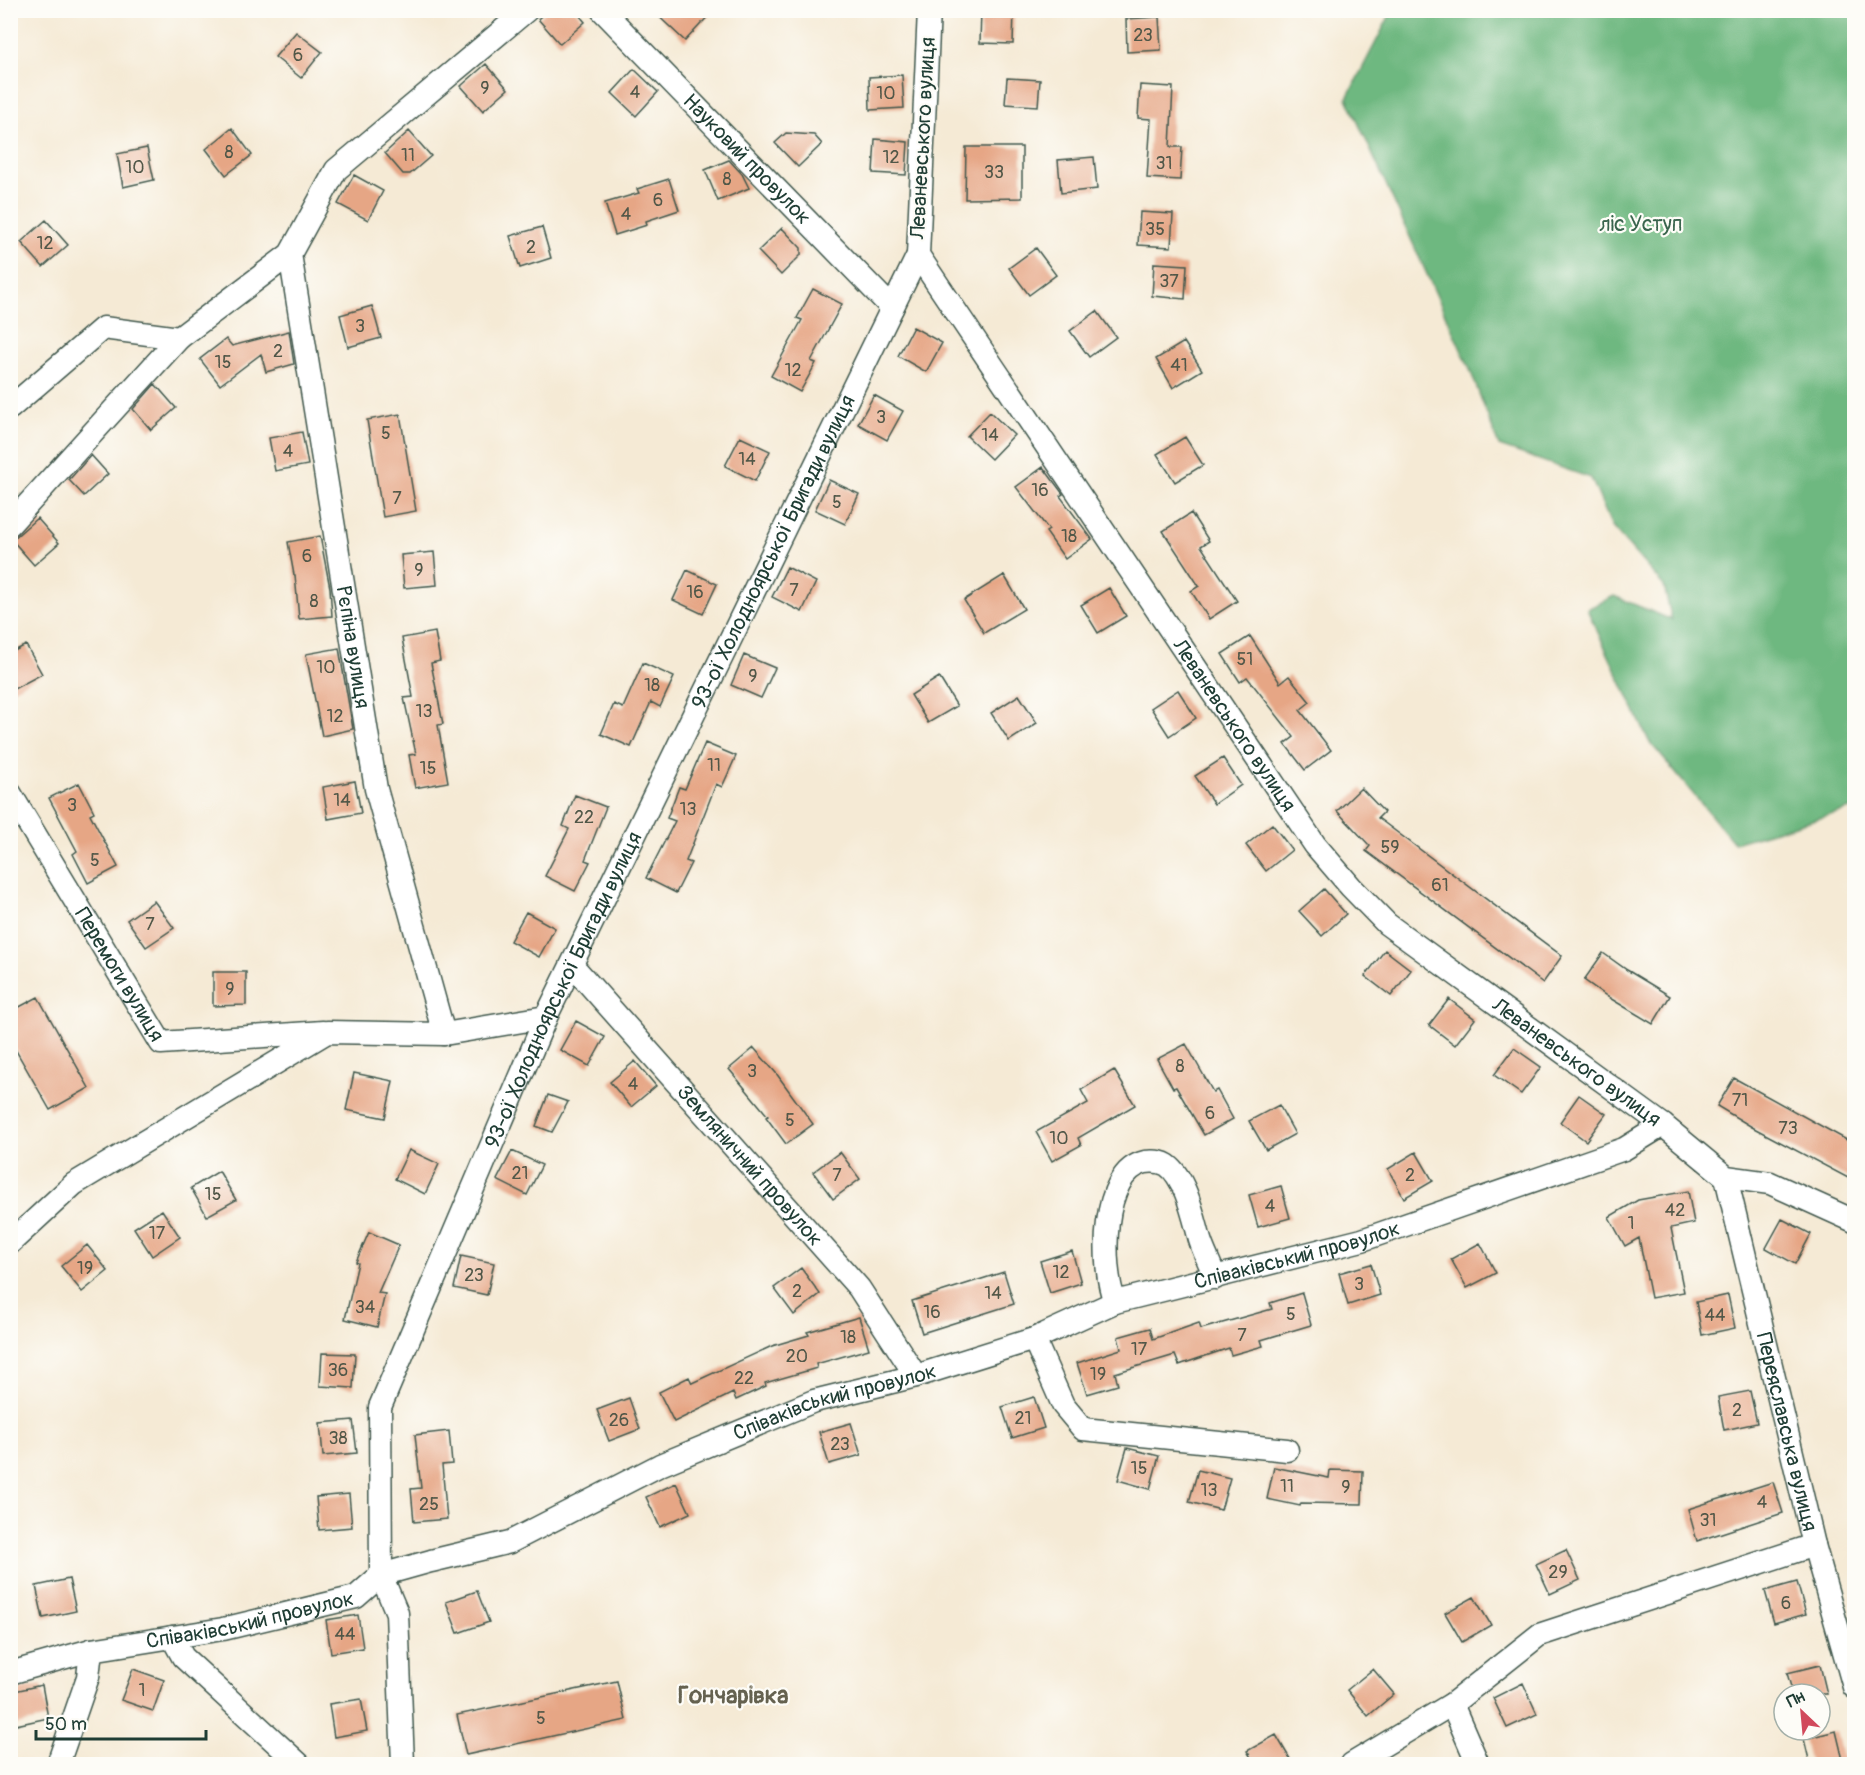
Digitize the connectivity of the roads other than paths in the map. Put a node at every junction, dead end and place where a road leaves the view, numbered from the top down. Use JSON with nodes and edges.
{"nodes":[{"id":1,"x":527,"y":10,"type":"edge"},
{"id":2,"x":602,"y":10,"type":"edge"},
{"id":3,"x":929,"y":10,"type":"edge"},
{"id":4,"x":290,"y":254,"type":"junction"},
{"id":5,"x":918,"y":255,"type":"junction"},
{"id":6,"x":892,"y":308,"type":"junction"},
{"id":7,"x":179,"y":338,"type":"junction"},
{"id":8,"x":10,"y":408,"type":"edge"},
{"id":9,"x":10,"y":524,"type":"edge"},
{"id":10,"x":10,"y":793,"type":"edge"},
{"id":11,"x":572,"y":965,"type":"junction"},
{"id":12,"x":546,"y":1017,"type":"junction"},
{"id":13,"x":327,"y":1032,"type":"junction"},
{"id":14,"x":444,"y":1034,"type":"junction"},
{"id":15,"x":1663,"y":1125,"type":"junction"},
{"id":16,"x":1726,"y":1177,"type":"junction"},
{"id":17,"x":1854,"y":1221,"type":"edge"},
{"id":18,"x":10,"y":1243,"type":"edge"},
{"id":19,"x":1215,"y":1278,"type":"junction"},
{"id":20,"x":1115,"y":1302,"type":"junction"},
{"id":21,"x":1034,"y":1339,"type":"junction"},
{"id":22,"x":916,"y":1376,"type":"junction"},
{"id":23,"x":1287,"y":1450,"type":"dead end"},
{"id":24,"x":1814,"y":1545,"type":"junction"},
{"id":25,"x":381,"y":1575,"type":"junction"},
{"id":26,"x":172,"y":1637,"type":"junction"},
{"id":27,"x":91,"y":1650,"type":"junction"},
{"id":28,"x":12,"y":1667,"type":"edge"},
{"id":29,"x":1854,"y":1687,"type":"edge"},
{"id":30,"x":1452,"y":1704,"type":"junction"},
{"id":31,"x":58,"y":1764,"type":"edge"},
{"id":32,"x":299,"y":1764,"type":"edge"},
{"id":33,"x":403,"y":1764,"type":"edge"},
{"id":34,"x":1352,"y":1764,"type":"edge"},
{"id":35,"x":1478,"y":1764,"type":"edge"}],
"edges":[{"from":1,"to":4,"type":"street"},
{"from":2,"to":6,"type":"street","name":"Науковий провулок"},
{"from":3,"to":5,"type":"street","name":"Леваневського вулиця"},
{"from":4,"to":7,"type":"street"},
{"from":4,"to":14,"type":"street","name":"Рєпіна вулиця"},
{"from":5,"to":6,"type":"street","name":"93-ої Холодноярської Бригади вулиця"},
{"from":5,"to":15,"type":"street","name":"Леваневського вулиця"},
{"from":6,"to":11,"type":"street","name":"93-ої Холодноярської Бригади вулиця"},
{"from":7,"to":8,"type":"street"},
{"from":7,"to":9,"type":"street"},
{"from":10,"to":13,"type":"street","name":"Перемоги вулиця"},
{"from":11,"to":12,"type":"street","name":"93-ої Холодноярської Бригади вулиця"},
{"from":11,"to":22,"type":"street","name":"Земляничний провулок"},
{"from":12,"to":14,"type":"street","name":"Перемоги вулиця"},
{"from":12,"to":25,"type":"street","name":"93-ої Холодноярської Бригади вулиця"},
{"from":13,"to":14,"type":"street","name":"Перемоги вулиця"},
{"from":13,"to":18,"type":"street"},
{"from":15,"to":16,"type":"street","name":"Леваневського вулиця"},
{"from":15,"to":19,"type":"street","name":"Співаківський провулок"},
{"from":16,"to":17,"type":"street"},
{"from":16,"to":24,"type":"street","name":"Переяславська вулиця"},
{"from":19,"to":20,"type":"street","name":"Співаківський провулок"},
{"from":19,"to":20,"type":"street"},
{"from":20,"to":21,"type":"street","name":"Співаківський провулок"},
{"from":21,"to":22,"type":"street","name":"Співаківський провулок"},
{"from":21,"to":23,"type":"street"},
{"from":22,"to":25,"type":"street","name":"Співаківський провулок"},
{"from":24,"to":29,"type":"street","name":"Переяславська вулиця"},
{"from":24,"to":30,"type":"street"},
{"from":25,"to":26,"type":"street","name":"Співаківський провулок"},
{"from":25,"to":33,"type":"street","name":"93-ої Холодноярської Бригади вулиця"},
{"from":26,"to":27,"type":"street","name":"Співаківський провулок"},
{"from":26,"to":32,"type":"street"},
{"from":27,"to":28,"type":"street","name":"Співаківський провулок"},
{"from":27,"to":31,"type":"street"},
{"from":30,"to":34,"type":"street"},
{"from":30,"to":35,"type":"street"}]}
